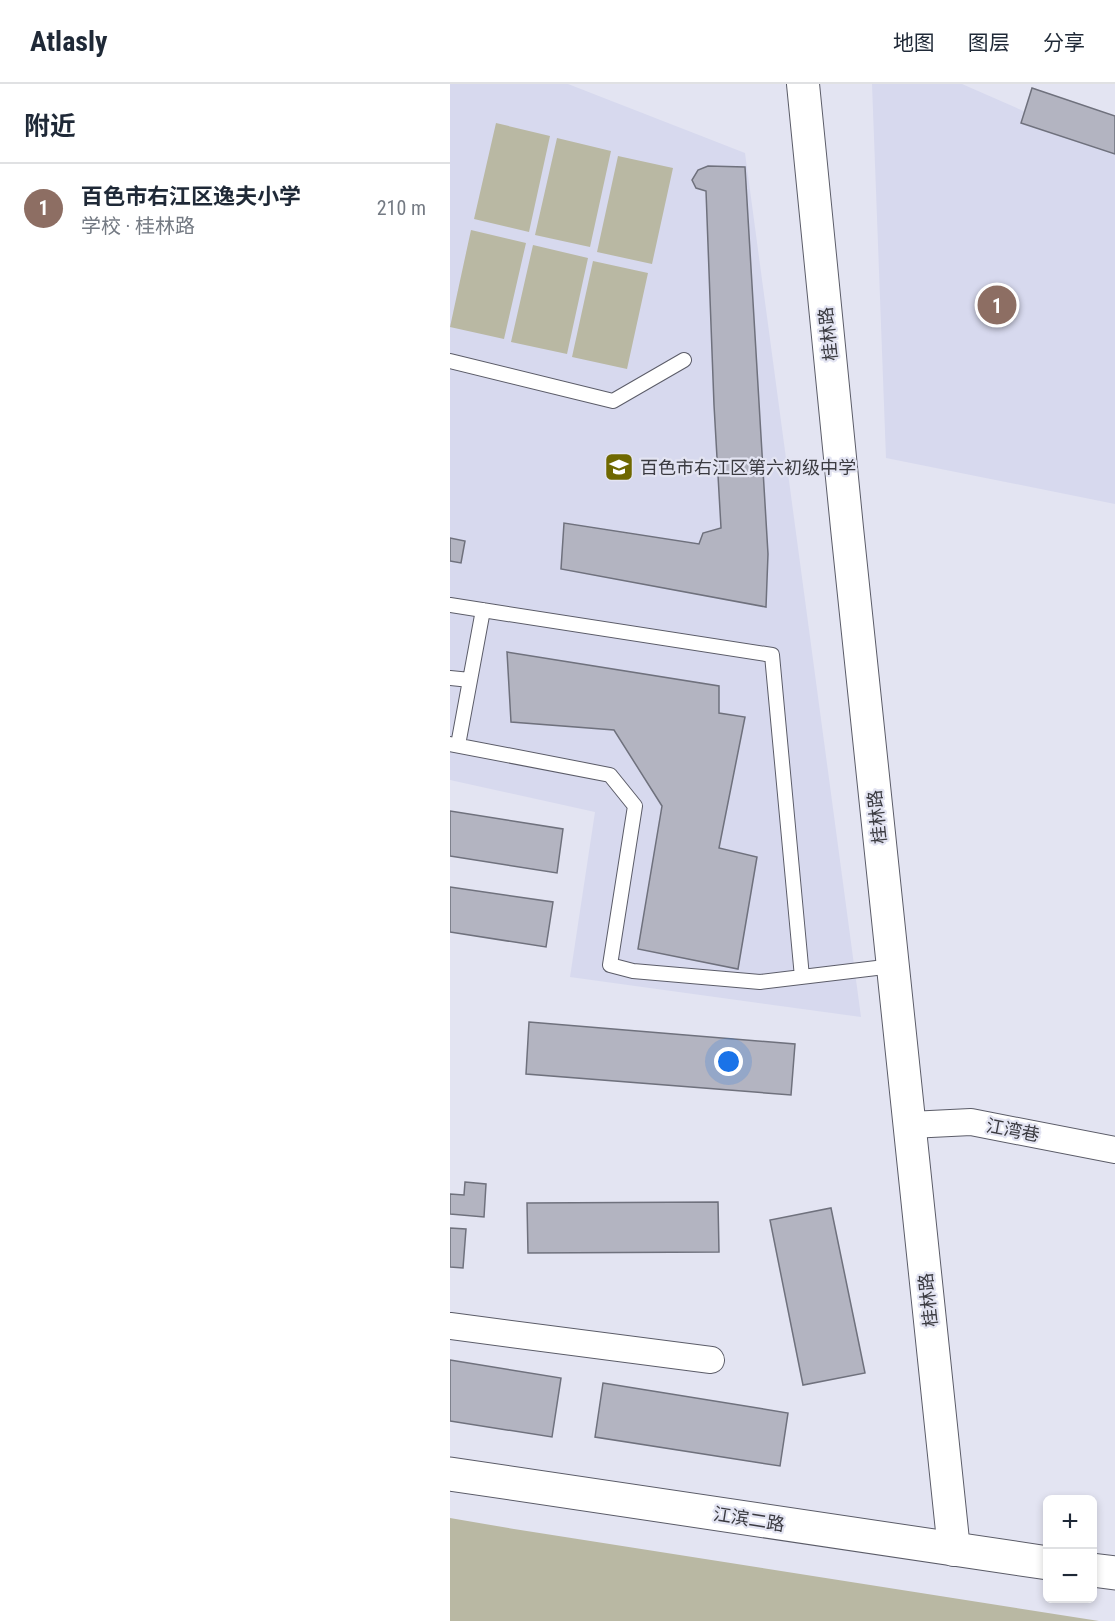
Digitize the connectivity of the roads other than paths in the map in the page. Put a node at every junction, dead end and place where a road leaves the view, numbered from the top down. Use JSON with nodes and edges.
{"nodes":[{"id":1,"x":803,"y":84,"type":"edge"},
{"id":2,"x":684,"y":360,"type":"dead end"},
{"id":3,"x":450,"y":361,"type":"edge"},
{"id":4,"x":450,"y":605,"type":"edge"},
{"id":5,"x":483,"y":610,"type":"junction"},
{"id":6,"x":450,"y":678,"type":"edge"},
{"id":7,"x":470,"y":680,"type":"junction"},
{"id":8,"x":454,"y":744,"type":"edge"},
{"id":9,"x":893,"y":966,"type":"junction"},
{"id":10,"x":802,"y":977,"type":"junction"},
{"id":11,"x":910,"y":1125,"type":"junction"},
{"id":12,"x":1115,"y":1150,"type":"edge"},
{"id":13,"x":450,"y":1326,"type":"edge"},
{"id":14,"x":711,"y":1360,"type":"dead end"},
{"id":15,"x":450,"y":1474,"type":"edge"},
{"id":16,"x":954,"y":1550,"type":"junction"},
{"id":17,"x":1043,"y":1562,"type":"edge"},
{"id":18,"x":1097,"y":1571,"type":"edge"},
{"id":19,"x":1115,"y":1573,"type":"edge"}],
"edges":[{"from":1,"to":9,"type":"street","name":"桂林路"},
{"from":2,"to":3,"type":"lane"},
{"from":4,"to":5,"type":"lane"},
{"from":5,"to":7,"type":"lane"},
{"from":5,"to":10,"type":"lane"},
{"from":6,"to":7,"type":"lane"},
{"from":7,"to":8,"type":"lane"},
{"from":8,"to":10,"type":"lane"},
{"from":9,"to":10,"type":"lane"},
{"from":9,"to":11,"type":"street","name":"桂林路"},
{"from":11,"to":12,"type":"street","name":"江湾巷"},
{"from":11,"to":16,"type":"street","name":"桂林路"},
{"from":13,"to":14,"type":"street"},
{"from":15,"to":16,"type":"main road","name":"江滨二路"},
{"from":16,"to":17,"type":"main road","name":"江滨二路"},
{"from":18,"to":19,"type":"main road"}]}
